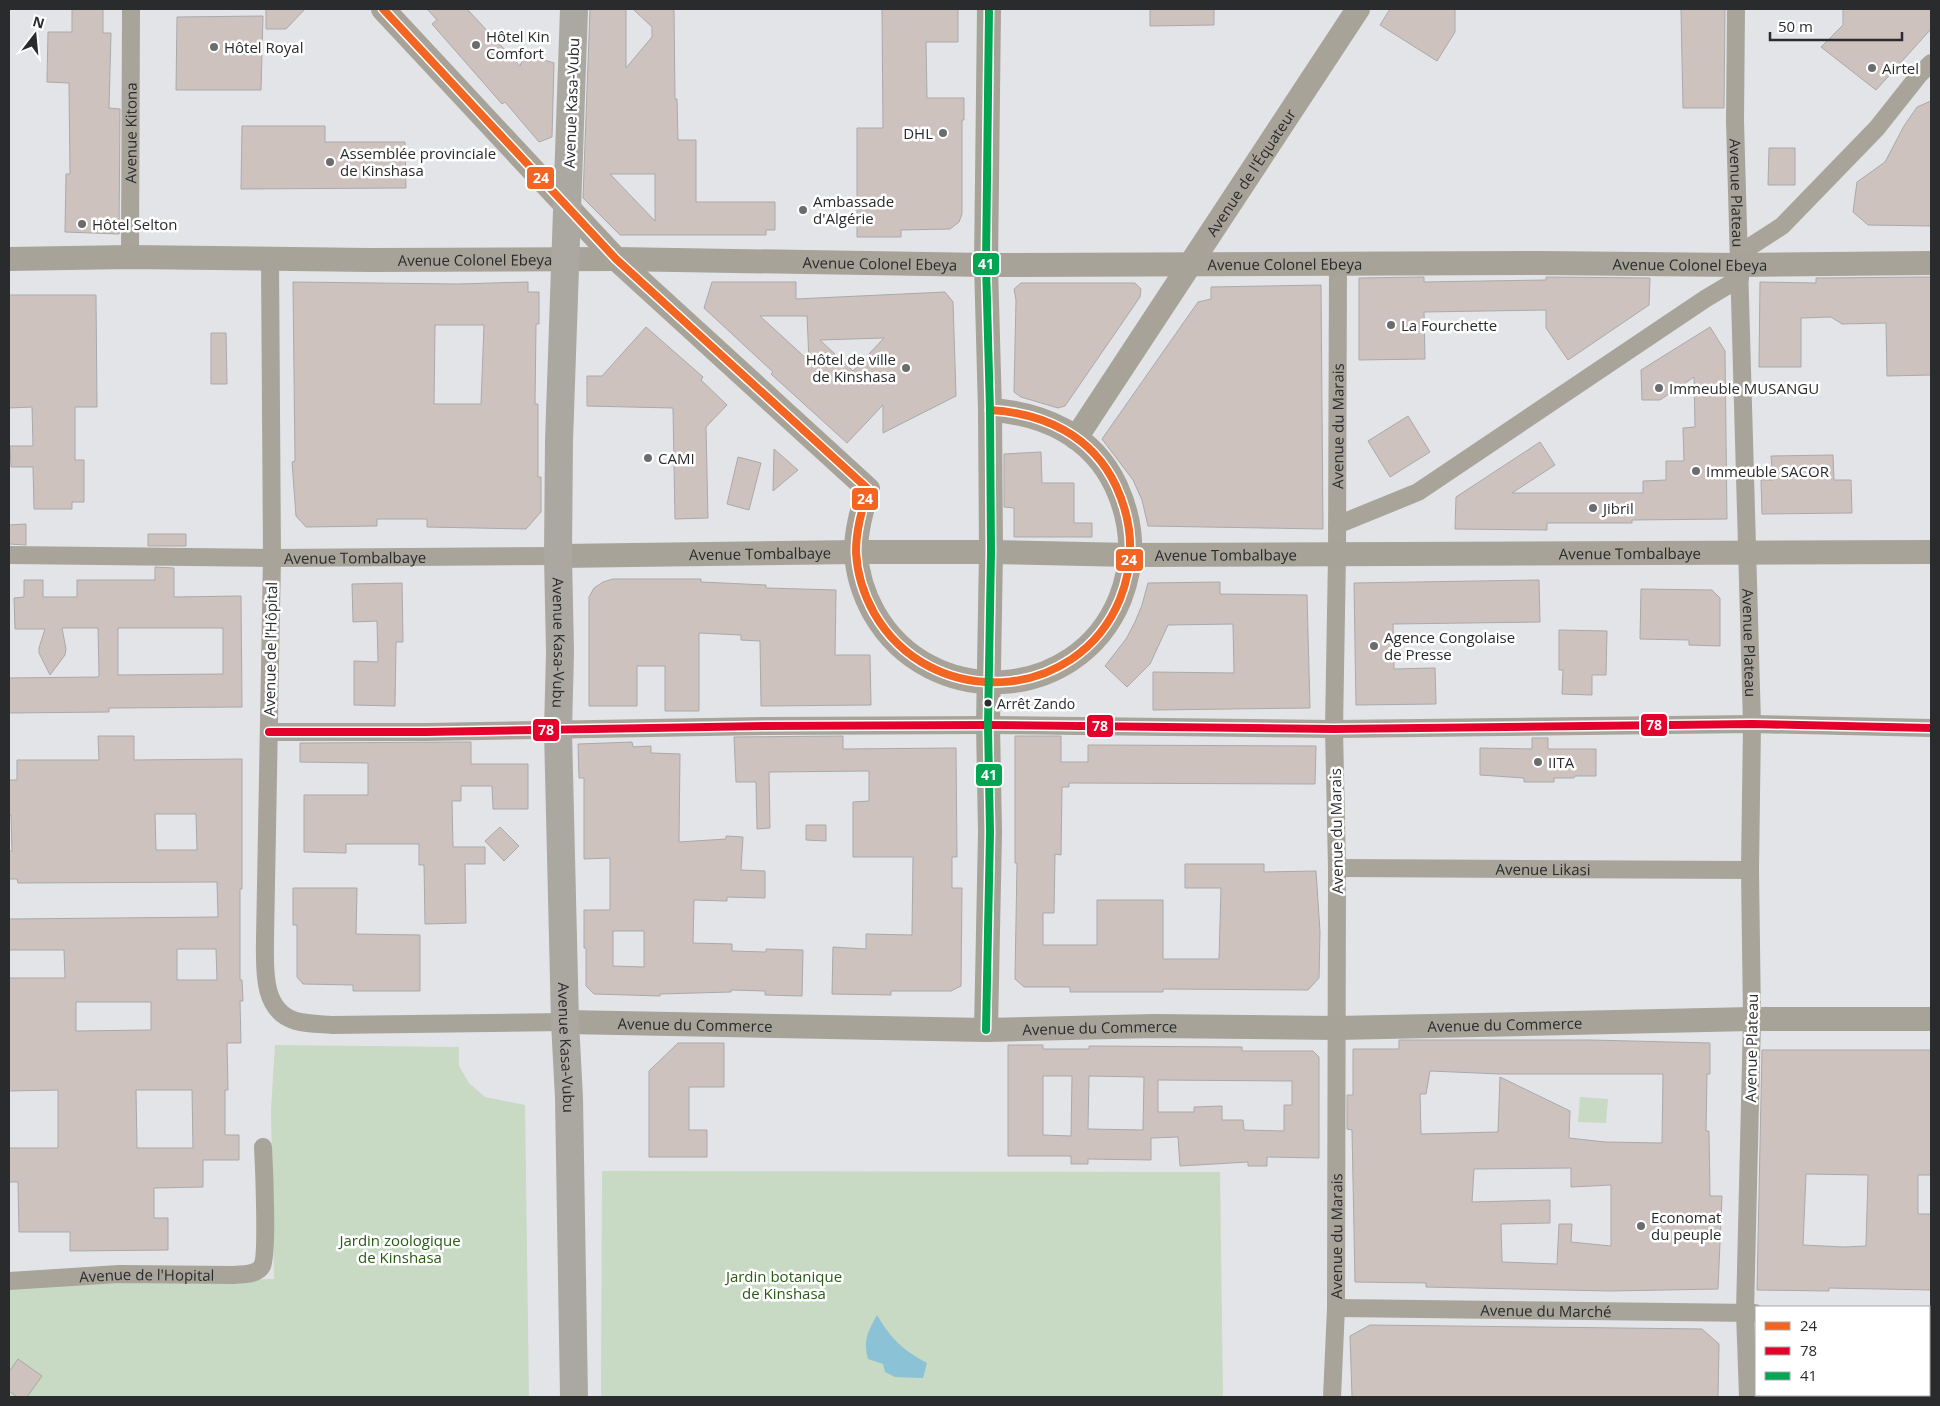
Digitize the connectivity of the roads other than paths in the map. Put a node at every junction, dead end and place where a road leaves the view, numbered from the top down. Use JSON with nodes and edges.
{"nodes":[{"id":1,"x":131,"y":9,"type":"edge"},
{"id":2,"x":383,"y":9,"type":"edge"},
{"id":3,"x":574,"y":9,"type":"edge"},
{"id":4,"x":989,"y":9,"type":"edge"},
{"id":5,"x":1358,"y":9,"type":"edge"},
{"id":6,"x":1736,"y":9,"type":"edge"},
{"id":7,"x":1927,"y":71,"type":"edge"},
{"id":8,"x":567,"y":206,"type":"junction"},
{"id":9,"x":130,"y":257,"type":"junction"},
{"id":10,"x":9,"y":259,"type":"edge"},
{"id":11,"x":565,"y":259,"type":"junction"},
{"id":12,"x":616,"y":259,"type":"junction"},
{"id":13,"x":270,"y":260,"type":"junction"},
{"id":14,"x":1931,"y":262,"type":"edge"},
{"id":15,"x":1190,"y":264,"type":"junction"},
{"id":16,"x":1338,"y":264,"type":"junction"},
{"id":17,"x":986,"y":265,"type":"junction"},
{"id":18,"x":1740,"y":265,"type":"junction"},
{"id":19,"x":990,"y":410,"type":"junction"},
{"id":20,"x":1076,"y":438,"type":"junction"},
{"id":21,"x":1337,"y":525,"type":"junction"},
{"id":22,"x":856,"y":552,"type":"junction"},
{"id":23,"x":991,"y":552,"type":"junction"},
{"id":24,"x":1931,"y":552,"type":"edge"},
{"id":25,"x":1748,"y":554,"type":"junction"},
{"id":26,"x":9,"y":555,"type":"edge"},
{"id":27,"x":1131,"y":555,"type":"junction"},
{"id":28,"x":1337,"y":555,"type":"junction"},
{"id":29,"x":558,"y":556,"type":"junction"},
{"id":30,"x":272,"y":558,"type":"junction"},
{"id":31,"x":989,"y":683,"type":"junction"},
{"id":32,"x":1752,"y":724,"type":"junction"},
{"id":33,"x":988,"y":725,"type":"junction"},
{"id":34,"x":1931,"y":728,"type":"edge"},
{"id":35,"x":1334,"y":729,"type":"junction"},
{"id":36,"x":558,"y":731,"type":"junction"},
{"id":37,"x":269,"y":732,"type":"junction"},
{"id":38,"x":1337,"y":868,"type":"junction"},
{"id":39,"x":1750,"y":870,"type":"junction"},
{"id":40,"x":275,"y":1006,"type":"joint"},
{"id":41,"x":1931,"y":1019,"type":"edge"},
{"id":42,"x":1752,"y":1020,"type":"junction"},
{"id":43,"x":565,"y":1022,"type":"junction"},
{"id":44,"x":1337,"y":1028,"type":"junction"},
{"id":45,"x":986,"y":1030,"type":"junction"},
{"id":46,"x":263,"y":1147,"type":"dead end"},
{"id":47,"x":9,"y":1281,"type":"edge"},
{"id":48,"x":1336,"y":1308,"type":"junction"},
{"id":49,"x":1751,"y":1313,"type":"edge"},
{"id":50,"x":574,"y":1397,"type":"edge"},
{"id":51,"x":1332,"y":1397,"type":"edge"},
{"id":52,"x":1748,"y":1397,"type":"edge"}],
"edges":[{"from":1,"to":9,"type":"street","name":"Avenue Kitona"},
{"from":2,"to":8,"type":"street"},
{"from":3,"to":8,"type":"main road","name":"Avenue Kasa-Vubu"},
{"from":4,"to":17,"type":"street"},
{"from":5,"to":15,"type":"street","name":"Avenue de l'Équateur"},
{"from":6,"to":18,"type":"street","name":"Avenue Plateau"},
{"from":7,"to":18,"type":"street"},
{"from":8,"to":11,"type":"main road","name":"Avenue Kasa-Vubu"},
{"from":8,"to":12,"type":"street"},
{"from":9,"to":10,"type":"street","name":"Avenue Colonel Ebeya"},
{"from":9,"to":13,"type":"street","name":"Avenue Colonel Ebeya"},
{"from":11,"to":12,"type":"street","name":"Avenue Colonel Ebeya"},
{"from":11,"to":13,"type":"street","name":"Avenue Colonel Ebeya"},
{"from":11,"to":29,"type":"main road","name":"Avenue Kasa-Vubu"},
{"from":12,"to":17,"type":"street","name":"Avenue Colonel Ebeya"},
{"from":12,"to":22,"type":"street"},
{"from":13,"to":30,"type":"street","name":"Avenue de l’Hôpital"},
{"from":14,"to":18,"type":"street","name":"Avenue Colonel Ebeya"},
{"from":15,"to":16,"type":"street","name":"Avenue Colonel Ebeya"},
{"from":15,"to":17,"type":"street","name":"Avenue Colonel Ebeya"},
{"from":15,"to":20,"type":"street","name":"Avenue de l'Équateur"},
{"from":16,"to":18,"type":"street","name":"Avenue Colonel Ebeya"},
{"from":16,"to":21,"type":"street","name":"Avenue du Marais"},
{"from":17,"to":19,"type":"street"},
{"from":18,"to":21,"type":"street"},
{"from":18,"to":25,"type":"street","name":"Avenue Plateau"},
{"from":19,"to":20,"type":"street"},
{"from":19,"to":23,"type":"street"},
{"from":20,"to":27,"type":"street"},
{"from":21,"to":28,"type":"street","name":"Avenue du Marais"},
{"from":22,"to":23,"type":"street","name":"Avenue Tombalbaye"},
{"from":22,"to":29,"type":"street","name":"Avenue Tombalbaye"},
{"from":22,"to":31,"type":"street"},
{"from":23,"to":27,"type":"street","name":"Avenue Tombalbaye"},
{"from":23,"to":31,"type":"street"},
{"from":24,"to":25,"type":"street","name":"Avenue Tombalbaye"},
{"from":25,"to":28,"type":"street","name":"Avenue Tombalbaye"},
{"from":25,"to":32,"type":"street","name":"Avenue Plateau"},
{"from":26,"to":30,"type":"street","name":"Avenue Tombalbaye"},
{"from":27,"to":28,"type":"street","name":"Avenue Tombalbaye"},
{"from":27,"to":31,"type":"street"},
{"from":28,"to":35,"type":"street","name":"Avenue du Marais"},
{"from":29,"to":30,"type":"street","name":"Avenue Tombalbaye"},
{"from":29,"to":36,"type":"main road","name":"Avenue Kasa-Vubu"},
{"from":30,"to":37,"type":"street","name":"Avenue de l’Hôpital"},
{"from":31,"to":33,"type":"street"},
{"from":32,"to":34,"type":"street"},
{"from":32,"to":35,"type":"street"},
{"from":32,"to":39,"type":"street","name":"Avenue Plateau"},
{"from":33,"to":35,"type":"street"},
{"from":33,"to":36,"type":"street"},
{"from":33,"to":45,"type":"street"},
{"from":35,"to":38,"type":"street","name":"Avenue du Marais"},
{"from":36,"to":37,"type":"street"},
{"from":36,"to":43,"type":"main road","name":"Avenue Kasa-Vubu"},
{"from":37,"to":40,"type":"street","name":"Avenue de l’Hôpital"},
{"from":38,"to":39,"type":"street","name":"Avenue Likasi"},
{"from":38,"to":44,"type":"street","name":"Avenue du Marais"},
{"from":39,"to":42,"type":"street","name":"Avenue Plateau"},
{"from":40,"to":43,"type":"street","name":"Avenue du Commerce"},
{"from":41,"to":42,"type":"street","name":"Avenue du Commerce"},
{"from":42,"to":44,"type":"street","name":"Avenue du Commerce"},
{"from":42,"to":49,"type":"street","name":"Avenue Plateau"},
{"from":43,"to":45,"type":"street","name":"Avenue du Commerce"},
{"from":43,"to":50,"type":"main road","name":"Avenue Kasa-Vubu"},
{"from":44,"to":45,"type":"street","name":"Avenue du Commerce"},
{"from":44,"to":48,"type":"street","name":"Avenue du Marais"},
{"from":46,"to":47,"type":"street","name":"Avenue de l'Hopital"},
{"from":48,"to":49,"type":"street","name":"Avenue du Marché"},
{"from":48,"to":51,"type":"street","name":"Avenue du Marais"},
{"from":49,"to":52,"type":"street","name":"Avenue Plateau"}]}
